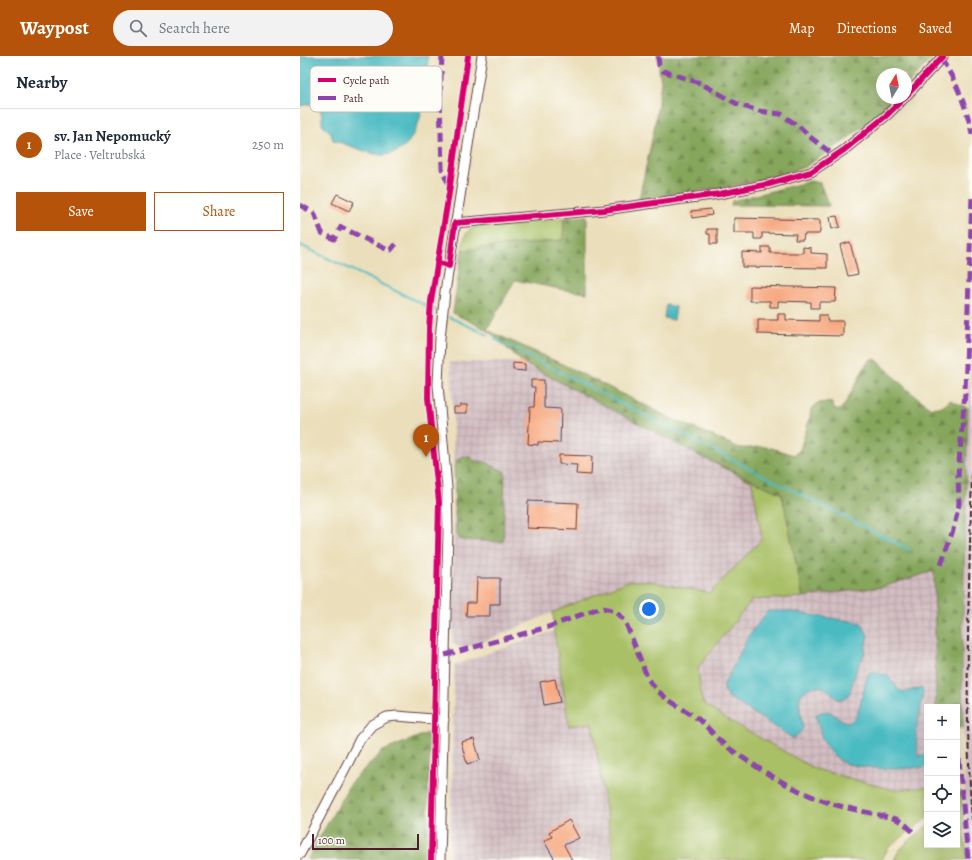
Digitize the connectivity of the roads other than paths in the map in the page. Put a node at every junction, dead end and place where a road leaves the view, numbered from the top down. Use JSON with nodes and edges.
{"nodes":[{"id":1,"x":482,"y":56,"type":"edge"},
{"id":2,"x":943,"y":56,"type":"edge"},
{"id":3,"x":912,"y":90,"type":"edge"},
{"id":4,"x":898,"y":104,"type":"edge"},
{"id":5,"x":455,"y":223,"type":"junction"},
{"id":6,"x":444,"y":720,"type":"junction"},
{"id":7,"x":300,"y":854,"type":"edge"},
{"id":8,"x":440,"y":860,"type":"edge"}],
"edges":[{"from":1,"to":5,"type":"street"},
{"from":2,"to":3,"type":"street"},
{"from":4,"to":5,"type":"street"},
{"from":5,"to":6,"type":"street"},
{"from":6,"to":7,"type":"street"},
{"from":6,"to":8,"type":"street"}]}
